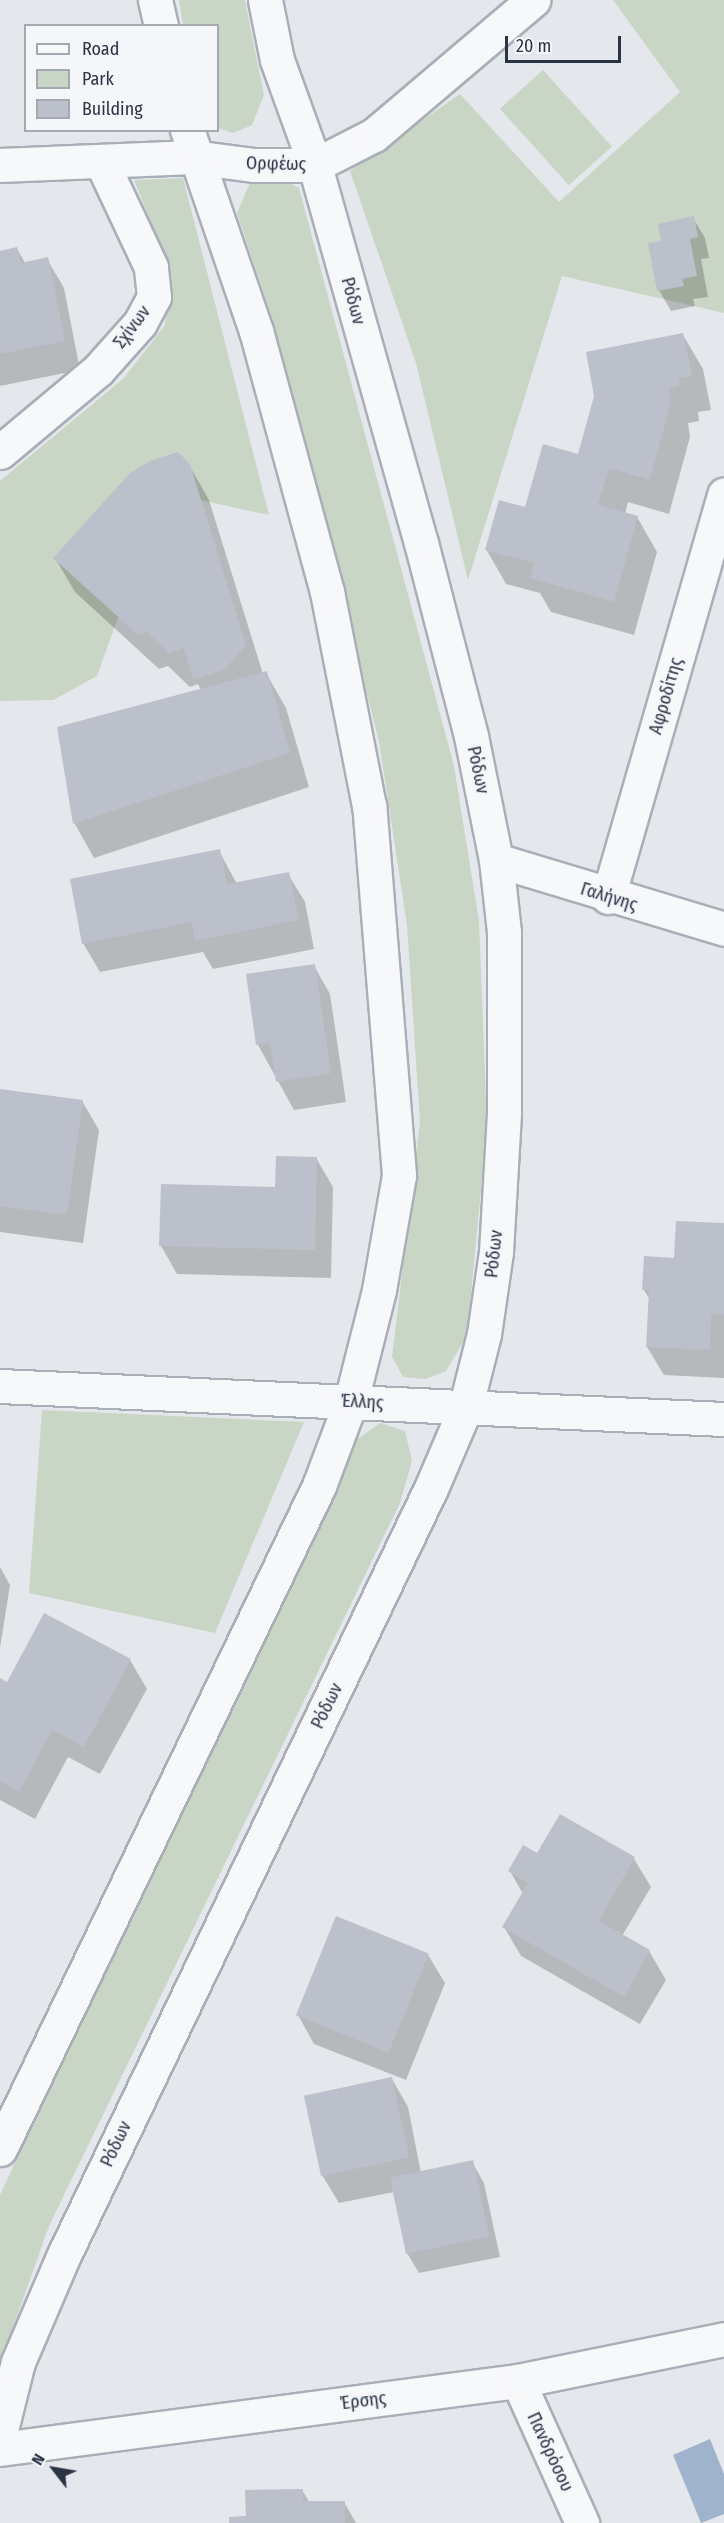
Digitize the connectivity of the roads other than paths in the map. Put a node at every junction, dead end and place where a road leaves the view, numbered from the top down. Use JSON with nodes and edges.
{"nodes":[{"id":1,"x":155,"y":0,"type":"edge"},
{"id":2,"x":266,"y":0,"type":"edge"},
{"id":3,"x":533,"y":0,"type":"edge"},
{"id":4,"x":161,"y":24,"type":"edge"},
{"id":5,"x":190,"y":144,"type":"edge"},
{"id":6,"x":102,"y":163,"type":"junction"},
{"id":7,"x":0,"y":165,"type":"edge"},
{"id":8,"x":315,"y":165,"type":"junction"},
{"id":9,"x":0,"y":452,"type":"edge"},
{"id":10,"x":724,"y":494,"type":"edge"},
{"id":11,"x":496,"y":860,"type":"junction"},
{"id":12,"x":608,"y":897,"type":"junction"},
{"id":13,"x":724,"y":929,"type":"edge"},
{"id":14,"x":0,"y":1386,"type":"edge"},
{"id":15,"x":351,"y":1401,"type":"junction"},
{"id":16,"x":465,"y":1409,"type":"junction"},
{"id":17,"x":724,"y":1419,"type":"edge"},
{"id":18,"x":0,"y":2149,"type":"edge"},
{"id":19,"x":724,"y":2338,"type":"edge"},
{"id":20,"x":518,"y":2381,"type":"junction"},
{"id":21,"x":0,"y":2434,"type":"edge"},
{"id":22,"x":0,"y":2449,"type":"edge"},
{"id":23,"x":582,"y":2523,"type":"edge"}],
"edges":[{"from":1,"to":4,"type":"street"},
{"from":2,"to":8,"type":"street","name":"Ρόδων"},
{"from":3,"to":8,"type":"street","name":"Ορφέως"},
{"from":5,"to":6,"type":"street","name":"Ορφέως"},
{"from":5,"to":8,"type":"street","name":"Ορφέως"},
{"from":5,"to":15,"type":"street"},
{"from":6,"to":7,"type":"street","name":"Ορφέως"},
{"from":6,"to":9,"type":"street","name":"Σχίνων"},
{"from":8,"to":11,"type":"street","name":"Ρόδων"},
{"from":10,"to":12,"type":"street","name":"Αφροδίτης"},
{"from":11,"to":12,"type":"street","name":"Γαλήνης"},
{"from":11,"to":16,"type":"street","name":"Ρόδων"},
{"from":12,"to":13,"type":"street","name":"Γαλήνης"},
{"from":14,"to":15,"type":"street","name":"Έλλης"},
{"from":15,"to":16,"type":"street","name":"Έλλης"},
{"from":15,"to":18,"type":"street"},
{"from":16,"to":17,"type":"street","name":"Έλλης"},
{"from":16,"to":21,"type":"street","name":"Ρόδων"},
{"from":19,"to":20,"type":"street","name":"Έρσης"},
{"from":20,"to":22,"type":"street","name":"Έρσης"},
{"from":20,"to":23,"type":"street","name":"Πανδρόσου"}]}
